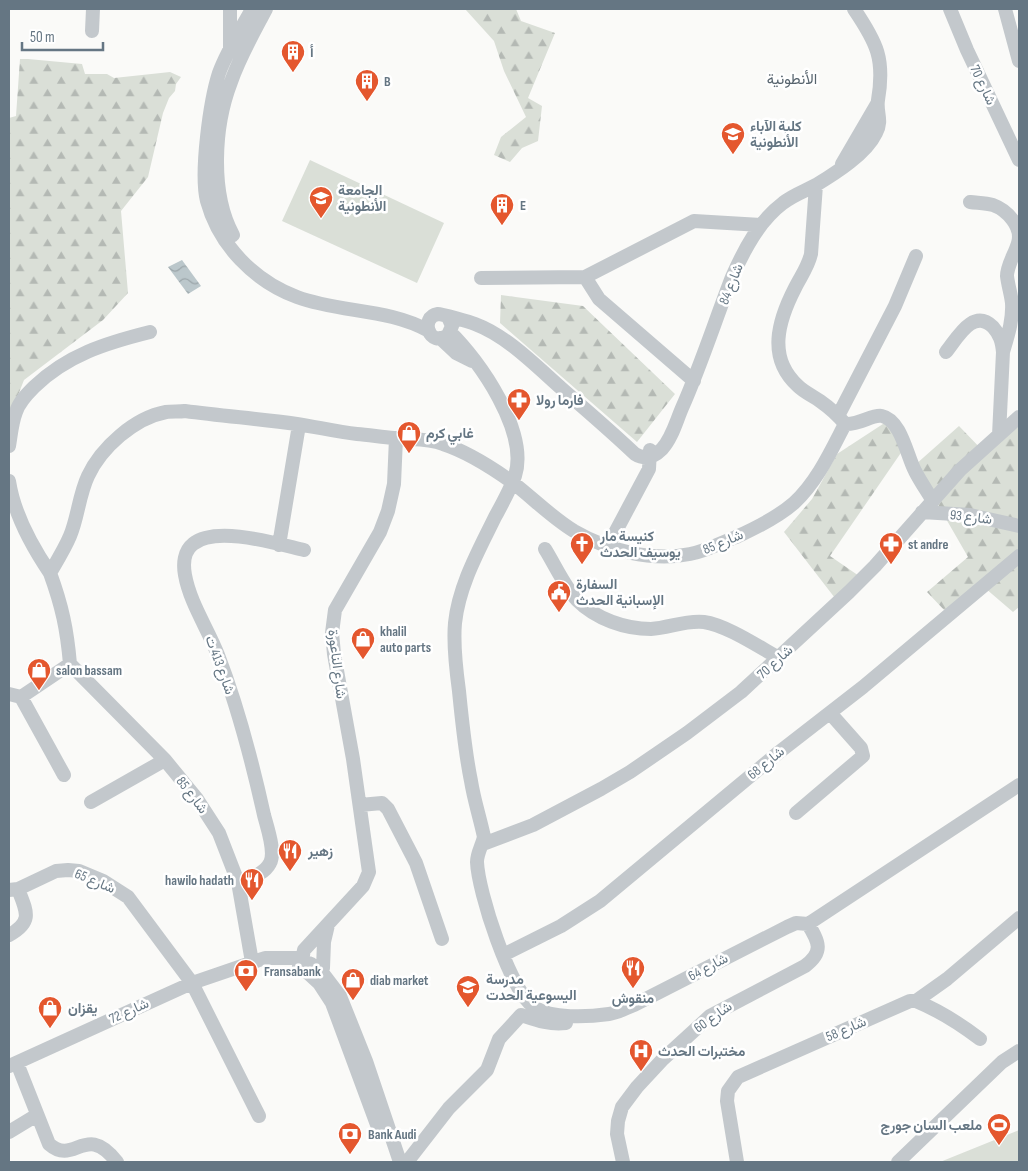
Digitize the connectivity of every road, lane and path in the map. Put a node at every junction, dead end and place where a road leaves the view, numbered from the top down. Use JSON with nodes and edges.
{"nodes":[{"id":1,"x":93,"y":9,"type":"edge"},
{"id":2,"x":230,"y":9,"type":"edge"},
{"id":3,"x":266,"y":9,"type":"edge"},
{"id":4,"x":854,"y":9,"type":"edge"},
{"id":5,"x":950,"y":9,"type":"edge"},
{"id":6,"x":1005,"y":9,"type":"edge"},
{"id":7,"x":247,"y":10,"type":"edge"},
{"id":8,"x":92,"y":31,"type":"dead end"},
{"id":9,"x":230,"y":50,"type":"junction"},
{"id":10,"x":1019,"y":61,"type":"edge"},
{"id":11,"x":1018,"y":154,"type":"edge"},
{"id":12,"x":211,"y":175,"type":"junction"},
{"id":13,"x":816,"y":185,"type":"junction"},
{"id":14,"x":970,"y":202,"type":"dead end"},
{"id":15,"x":761,"y":226,"type":"junction"},
{"id":16,"x":916,"y":256,"type":"dead end"},
{"id":17,"x":585,"y":277,"type":"junction"},
{"id":18,"x":481,"y":278,"type":"dead end"},
{"id":19,"x":441,"y":328,"type":"junction"},
{"id":20,"x":150,"y":332,"type":"dead end"},
{"id":21,"x":946,"y":352,"type":"dead end"},
{"id":22,"x":1003,"y":352,"type":"junction"},
{"id":23,"x":694,"y":381,"type":"junction"},
{"id":24,"x":1019,"y":417,"type":"edge"},
{"id":25,"x":842,"y":420,"type":"junction"},
{"id":26,"x":299,"y":425,"type":"junction"},
{"id":27,"x":999,"y":435,"type":"junction"},
{"id":28,"x":396,"y":438,"type":"junction"},
{"id":29,"x":9,"y":446,"type":"edge"},
{"id":30,"x":650,"y":452,"type":"junction"},
{"id":31,"x":9,"y":481,"type":"edge"},
{"id":32,"x":512,"y":482,"type":"junction"},
{"id":33,"x":933,"y":501,"type":"junction"},
{"id":34,"x":922,"y":512,"type":"junction"},
{"id":35,"x":1019,"y":526,"type":"edge"},
{"id":36,"x":279,"y":544,"type":"junction"},
{"id":37,"x":608,"y":546,"type":"junction"},
{"id":38,"x":545,"y":549,"type":"dead end"},
{"id":39,"x":304,"y":550,"type":"dead end"},
{"id":40,"x":1019,"y":556,"type":"edge"},
{"id":41,"x":50,"y":573,"type":"junction"},
{"id":42,"x":780,"y":658,"type":"junction"},
{"id":43,"x":70,"y":664,"type":"junction"},
{"id":44,"x":12,"y":696,"type":"edge"},
{"id":45,"x":830,"y":713,"type":"junction"},
{"id":46,"x":165,"y":760,"type":"junction"},
{"id":47,"x":64,"y":775,"type":"dead end"},
{"id":48,"x":1019,"y":785,"type":"edge"},
{"id":49,"x":91,"y":802,"type":"dead end"},
{"id":50,"x":360,"y":805,"type":"junction"},
{"id":51,"x":796,"y":814,"type":"dead end"},
{"id":52,"x":483,"y":844,"type":"junction"},
{"id":53,"x":238,"y":882,"type":"junction"},
{"id":54,"x":13,"y":890,"type":"edge"},
{"id":55,"x":1019,"y":918,"type":"edge"},
{"id":56,"x":328,"y":924,"type":"junction"},
{"id":57,"x":808,"y":924,"type":"junction"},
{"id":58,"x":9,"y":935,"type":"edge"},
{"id":59,"x":442,"y":939,"type":"dead end"},
{"id":60,"x":503,"y":955,"type":"junction"},
{"id":61,"x":306,"y":956,"type":"junction"},
{"id":62,"x":323,"y":960,"type":"junction"},
{"id":63,"x":256,"y":961,"type":"junction"},
{"id":64,"x":192,"y":982,"type":"junction"},
{"id":65,"x":916,"y":1001,"type":"junction"},
{"id":66,"x":591,"y":1015,"type":"junction"},
{"id":67,"x":980,"y":1039,"type":"dead end"},
{"id":68,"x":1019,"y":1051,"type":"edge"},
{"id":69,"x":13,"y":1064,"type":"edge"},
{"id":70,"x":36,"y":1115,"type":"junction"},
{"id":71,"x":259,"y":1116,"type":"dead end"},
{"id":72,"x":9,"y":1132,"type":"edge"},
{"id":73,"x":117,"y":1162,"type":"edge"},
{"id":74,"x":391,"y":1162,"type":"edge"},
{"id":75,"x":400,"y":1162,"type":"edge"},
{"id":76,"x":407,"y":1162,"type":"edge"},
{"id":77,"x":623,"y":1162,"type":"edge"},
{"id":78,"x":737,"y":1162,"type":"edge"},
{"id":79,"x":898,"y":1162,"type":"edge"}],
"edges":[{"from":1,"to":8,"type":"street"},
{"from":2,"to":9,"type":"street"},
{"from":3,"to":12,"type":"street"},
{"from":4,"to":13,"type":"street","name":"شارع 84"},
{"from":5,"to":11,"type":"street","name":"شارع 70"},
{"from":6,"to":10,"type":"street"},
{"from":7,"to":9,"type":"street"},
{"from":9,"to":12,"type":"street"},
{"from":12,"to":19,"type":"street","name":"شارع 84"},
{"from":13,"to":15,"type":"street","name":"شارع 84"},
{"from":13,"to":25,"type":"street"},
{"from":14,"to":22,"type":"street"},
{"from":15,"to":17,"type":"street"},
{"from":15,"to":23,"type":"street","name":"شارع 84"},
{"from":16,"to":25,"type":"street","name":"شارع 85"},
{"from":17,"to":18,"type":"street"},
{"from":17,"to":23,"type":"street"},
{"from":19,"to":30,"type":"street","name":"شارع 84"},
{"from":19,"to":32,"type":"street"},
{"from":20,"to":29,"type":"street"},
{"from":21,"to":22,"type":"street"},
{"from":22,"to":27,"type":"street"},
{"from":23,"to":30,"type":"street","name":"شارع 84"},
{"from":24,"to":27,"type":"street","name":"شارع 70"},
{"from":25,"to":33,"type":"street"},
{"from":25,"to":37,"type":"street","name":"شارع 85"},
{"from":26,"to":28,"type":"street"},
{"from":26,"to":36,"type":"street"},
{"from":26,"to":41,"type":"street"},
{"from":27,"to":33,"type":"street","name":"شارع 70"},
{"from":28,"to":32,"type":"street"},
{"from":28,"to":50,"type":"street","name":"شارع الناعورة"},
{"from":30,"to":37,"type":"street"},
{"from":31,"to":41,"type":"street"},
{"from":32,"to":37,"type":"street","name":"شارع 85"},
{"from":32,"to":52,"type":"street"},
{"from":33,"to":34,"type":"street","name":"شارع 70"},
{"from":34,"to":35,"type":"street","name":"شارع 93"},
{"from":34,"to":42,"type":"street","name":"شارع 70"},
{"from":36,"to":39,"type":"street","name":"شارع 413 ت"},
{"from":36,"to":53,"type":"street","name":"شارع 413 ت"},
{"from":38,"to":42,"type":"street"},
{"from":40,"to":45,"type":"street","name":"شارع 68"},
{"from":41,"to":43,"type":"street"},
{"from":42,"to":52,"type":"street","name":"شارع 70"},
{"from":43,"to":44,"type":"street"},
{"from":43,"to":46,"type":"street","name":"شارع 85"},
{"from":44,"to":47,"type":"street"},
{"from":45,"to":51,"type":"street"},
{"from":45,"to":60,"type":"street","name":"شارع 68"},
{"from":46,"to":49,"type":"street"},
{"from":46,"to":53,"type":"street","name":"شارع 85"},
{"from":48,"to":57,"type":"street","name":"شارع 64"},
{"from":50,"to":56,"type":"street","name":"شارع الناعورة"},
{"from":50,"to":59,"type":"street"},
{"from":52,"to":60,"type":"street","name":"شارع 64"},
{"from":53,"to":63,"type":"street","name":"شارع 85"},
{"from":54,"to":58,"type":"street"},
{"from":54,"to":64,"type":"street","name":"شارع 65"},
{"from":55,"to":65,"type":"street","name":"شارع 58"},
{"from":56,"to":61,"type":"street","name":"شارع الناعورة"},
{"from":56,"to":62,"type":"street"},
{"from":57,"to":66,"type":"street","name":"شارع 64"},
{"from":57,"to":77,"type":"street","name":"شارع 60"},
{"from":60,"to":66,"type":"street","name":"شارع 64"},
{"from":61,"to":62,"type":"street"},
{"from":61,"to":62,"type":"street"},
{"from":61,"to":63,"type":"street","name":"شارع 72"},
{"from":61,"to":63,"type":"street"},
{"from":61,"to":74,"type":"street"},
{"from":62,"to":75,"type":"street"},
{"from":63,"to":64,"type":"street","name":"شارع 72"},
{"from":64,"to":69,"type":"street","name":"شارع 72"},
{"from":64,"to":71,"type":"street","name":"شارع 65"},
{"from":65,"to":67,"type":"street"},
{"from":65,"to":78,"type":"street","name":"شارع 58"},
{"from":66,"to":76,"type":"street"},
{"from":68,"to":79,"type":"street"},
{"from":69,"to":70,"type":"street"},
{"from":70,"to":72,"type":"street"},
{"from":70,"to":73,"type":"street"}]}
